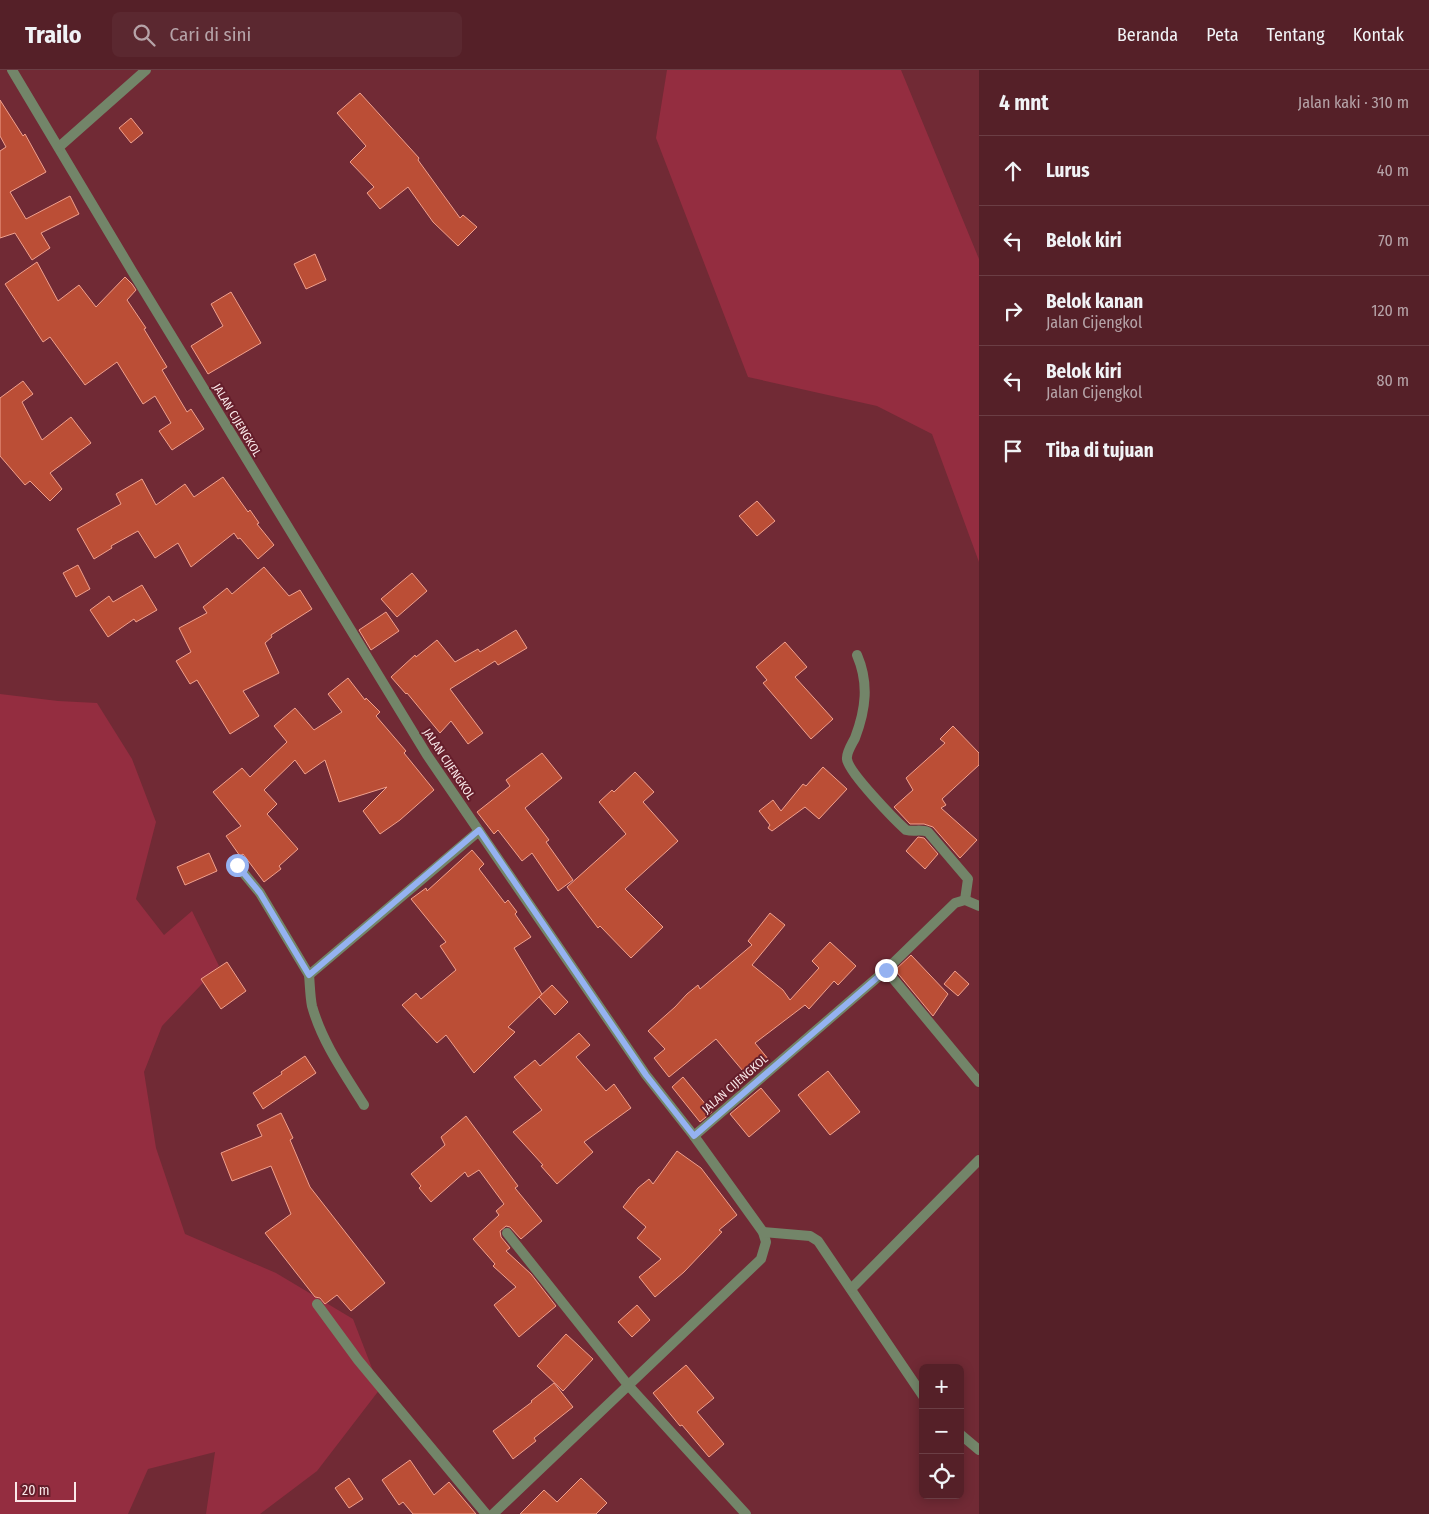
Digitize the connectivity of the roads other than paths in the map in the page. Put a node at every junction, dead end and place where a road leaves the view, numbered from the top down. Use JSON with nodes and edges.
{"nodes":[{"id":1,"x":12,"y":70,"type":"edge"},
{"id":2,"x":146,"y":70,"type":"edge"},
{"id":3,"x":59,"y":147,"type":"junction"},
{"id":4,"x":857,"y":655,"type":"dead end"},
{"id":5,"x":479,"y":830,"type":"junction"},
{"id":6,"x":237,"y":865,"type":"dead end"},
{"id":7,"x":965,"y":900,"type":"junction"},
{"id":8,"x":979,"y":906,"type":"edge"},
{"id":9,"x":886,"y":970,"type":"junction"},
{"id":10,"x":309,"y":975,"type":"junction"},
{"id":11,"x":979,"y":1082,"type":"edge"},
{"id":12,"x":364,"y":1105,"type":"dead end"},
{"id":13,"x":694,"y":1136,"type":"junction"},
{"id":14,"x":979,"y":1160,"type":"edge"},
{"id":15,"x":763,"y":1232,"type":"junction"},
{"id":16,"x":507,"y":1233,"type":"dead end"},
{"id":17,"x":851,"y":1288,"type":"junction"},
{"id":18,"x":317,"y":1304,"type":"dead end"},
{"id":19,"x":628,"y":1385,"type":"junction"},
{"id":20,"x":919,"y":1390,"type":"edge"},
{"id":21,"x":964,"y":1437,"type":"edge"},
{"id":22,"x":979,"y":1450,"type":"edge"},
{"id":23,"x":486,"y":1514,"type":"edge"},
{"id":24,"x":493,"y":1514,"type":"edge"},
{"id":25,"x":746,"y":1514,"type":"edge"}],
"edges":[{"from":1,"to":3,"type":"street","name":"JALAN CIJENGKOL"},
{"from":2,"to":3,"type":"street"},
{"from":3,"to":5,"type":"street","name":"JALAN CIJENGKOL"},
{"from":4,"to":7,"type":"street"},
{"from":5,"to":10,"type":"street"},
{"from":5,"to":13,"type":"street","name":"JALAN CIJENGKOL"},
{"from":6,"to":10,"type":"street"},
{"from":7,"to":8,"type":"street"},
{"from":7,"to":9,"type":"street","name":"JALAN CIJENGKOL"},
{"from":9,"to":11,"type":"street"},
{"from":9,"to":13,"type":"street","name":"JALAN CIJENGKOL"},
{"from":10,"to":12,"type":"street"},
{"from":13,"to":15,"type":"street"},
{"from":14,"to":17,"type":"street"},
{"from":15,"to":17,"type":"street"},
{"from":15,"to":19,"type":"street"},
{"from":16,"to":19,"type":"street"},
{"from":17,"to":20,"type":"street"},
{"from":18,"to":23,"type":"street"},
{"from":19,"to":24,"type":"street"},
{"from":19,"to":25,"type":"street"},
{"from":21,"to":22,"type":"street"}]}
